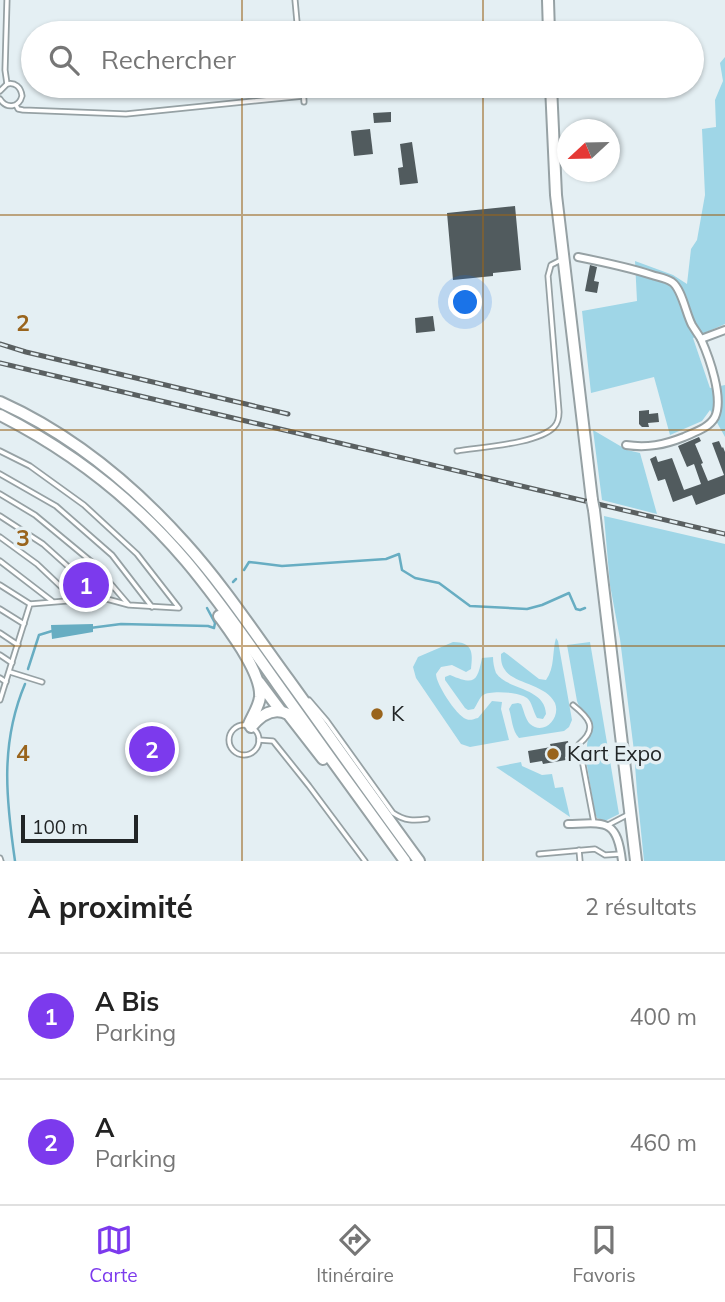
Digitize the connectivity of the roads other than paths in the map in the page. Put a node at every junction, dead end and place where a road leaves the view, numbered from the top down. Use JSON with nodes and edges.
{"nodes":[{"id":1,"x":7,"y":0,"type":"edge"},
{"id":2,"x":295,"y":0,"type":"edge"},
{"id":3,"x":548,"y":0,"type":"edge"},
{"id":4,"x":297,"y":21,"type":"edge"},
{"id":5,"x":549,"y":21,"type":"edge"},
{"id":6,"x":7,"y":84,"type":"junction"},
{"id":7,"x":0,"y":91,"type":"edge"},
{"id":8,"x":21,"y":91,"type":"edge"},
{"id":9,"x":21,"y":98,"type":"edge"},
{"id":10,"x":304,"y":98,"type":"edge"},
{"id":11,"x":551,"y":98,"type":"edge"},
{"id":12,"x":0,"y":99,"type":"edge"},
{"id":13,"x":16,"y":105,"type":"junction"},
{"id":14,"x":579,"y":257,"type":"dead end"},
{"id":15,"x":563,"y":259,"type":"junction"},
{"id":16,"x":725,"y":330,"type":"edge"},
{"id":17,"x":701,"y":339,"type":"junction"},
{"id":18,"x":0,"y":402,"type":"edge"},
{"id":19,"x":0,"y":415,"type":"edge"},
{"id":20,"x":626,"y":445,"type":"dead end"},
{"id":21,"x":0,"y":451,"type":"edge"},
{"id":22,"x":457,"y":451,"type":"dead end"},
{"id":23,"x":0,"y":474,"type":"edge"},
{"id":24,"x":0,"y":494,"type":"edge"},
{"id":25,"x":0,"y":516,"type":"edge"},
{"id":26,"x":0,"y":537,"type":"edge"},
{"id":27,"x":166,"y":539,"type":"junction"},
{"id":28,"x":0,"y":561,"type":"edge"},
{"id":29,"x":0,"y":585,"type":"edge"},
{"id":30,"x":103,"y":598,"type":"junction"},
{"id":31,"x":75,"y":600,"type":"junction"},
{"id":32,"x":53,"y":602,"type":"junction"},
{"id":33,"x":30,"y":604,"type":"junction"},
{"id":34,"x":129,"y":605,"type":"junction"},
{"id":35,"x":152,"y":607,"type":"junction"},
{"id":36,"x":0,"y":608,"type":"edge"},
{"id":37,"x":24,"y":624,"type":"junction"},
{"id":38,"x":0,"y":633,"type":"edge"},
{"id":39,"x":18,"y":645,"type":"junction"},
{"id":40,"x":266,"y":649,"type":"junction"},
{"id":41,"x":0,"y":655,"type":"edge"},
{"id":42,"x":12,"y":663,"type":"junction"},
{"id":43,"x":9,"y":672,"type":"junction"},
{"id":44,"x":256,"y":677,"type":"junction"},
{"id":45,"x":0,"y":678,"type":"edge"},
{"id":46,"x":6,"y":682,"type":"junction"},
{"id":47,"x":42,"y":682,"type":"dead end"},
{"id":48,"x":0,"y":700,"type":"edge"},
{"id":49,"x":573,"y":705,"type":"dead end"},
{"id":50,"x":280,"y":710,"type":"junction"},
{"id":51,"x":249,"y":727,"type":"junction"},
{"id":52,"x":259,"y":740,"type":"junction"},
{"id":53,"x":631,"y":813,"type":"junction"},
{"id":54,"x":427,"y":818,"type":"dead end"},
{"id":55,"x":594,"y":823,"type":"junction"},
{"id":56,"x":568,"y":824,"type":"dead end"},
{"id":57,"x":607,"y":825,"type":"junction"},
{"id":58,"x":579,"y":850,"type":"junction"},
{"id":59,"x":539,"y":854,"type":"dead end"},
{"id":60,"x":621,"y":857,"type":"edge"},
{"id":61,"x":365,"y":861,"type":"edge"},
{"id":62,"x":404,"y":861,"type":"edge"},
{"id":63,"x":419,"y":861,"type":"edge"},
{"id":64,"x":580,"y":861,"type":"edge"},
{"id":65,"x":636,"y":861,"type":"edge"}],
"edges":[{"from":1,"to":6,"type":"lane"},
{"from":2,"to":4,"type":"lane"},
{"from":3,"to":5,"type":"main road"},
{"from":6,"to":7,"type":"lane"},
{"from":6,"to":8,"type":"lane"},
{"from":9,"to":13,"type":"lane"},
{"from":10,"to":13,"type":"lane"},
{"from":11,"to":15,"type":"main road"},
{"from":12,"to":13,"type":"lane"},
{"from":14,"to":17,"type":"street"},
{"from":15,"to":22,"type":"lane"},
{"from":15,"to":53,"type":"main road"},
{"from":16,"to":17,"type":"street"},
{"from":17,"to":20,"type":"street"},
{"from":18,"to":40,"type":"main road"},
{"from":19,"to":27,"type":"main road"},
{"from":21,"to":35,"type":"lane"},
{"from":23,"to":35,"type":"lane"},
{"from":24,"to":34,"type":"lane"},
{"from":25,"to":30,"type":"lane"},
{"from":26,"to":31,"type":"lane"},
{"from":27,"to":44,"type":"main road"},
{"from":27,"to":62,"type":"main road"},
{"from":28,"to":32,"type":"lane"},
{"from":29,"to":33,"type":"lane"},
{"from":30,"to":31,"type":"lane"},
{"from":30,"to":34,"type":"lane"},
{"from":31,"to":32,"type":"lane"},
{"from":32,"to":33,"type":"lane"},
{"from":33,"to":37,"type":"lane"},
{"from":34,"to":35,"type":"lane"},
{"from":36,"to":37,"type":"lane"},
{"from":37,"to":39,"type":"lane"},
{"from":38,"to":39,"type":"lane"},
{"from":39,"to":42,"type":"lane"},
{"from":40,"to":54,"type":"lane"},
{"from":40,"to":63,"type":"main road"},
{"from":41,"to":42,"type":"lane"},
{"from":42,"to":43,"type":"lane"},
{"from":43,"to":46,"type":"lane"},
{"from":43,"to":47,"type":"lane"},
{"from":44,"to":50,"type":"main road"},
{"from":44,"to":51,"type":"main road"},
{"from":45,"to":46,"type":"lane"},
{"from":46,"to":48,"type":"lane"},
{"from":49,"to":55,"type":"lane"},
{"from":50,"to":51,"type":"main road"},
{"from":50,"to":62,"type":"main road"},
{"from":51,"to":52,"type":"lane"},
{"from":51,"to":52,"type":"lane"},
{"from":52,"to":61,"type":"lane"},
{"from":53,"to":57,"type":"lane"},
{"from":53,"to":65,"type":"main road"},
{"from":55,"to":56,"type":"street"},
{"from":55,"to":57,"type":"street"},
{"from":57,"to":60,"type":"street"},
{"from":58,"to":59,"type":"lane"},
{"from":58,"to":60,"type":"lane"},
{"from":58,"to":64,"type":"lane"}]}
